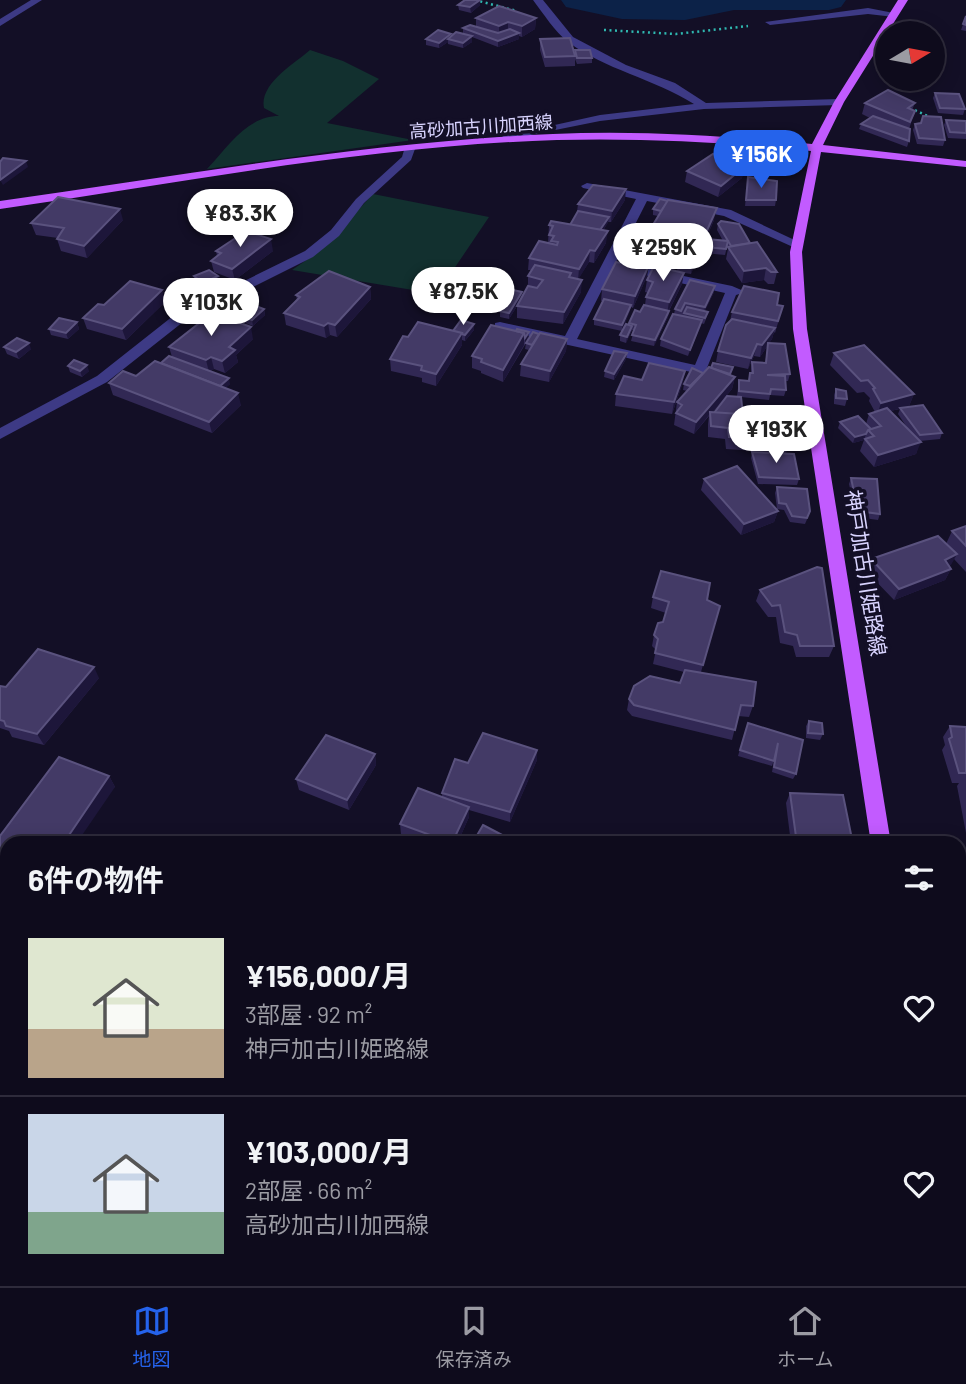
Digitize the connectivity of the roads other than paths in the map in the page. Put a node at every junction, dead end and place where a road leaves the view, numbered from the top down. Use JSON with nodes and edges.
{"nodes":[{"id":1,"x":37,"y":0,"type":"edge"},
{"id":2,"x":538,"y":0,"type":"edge"},
{"id":3,"x":898,"y":8,"type":"edge"},
{"id":4,"x":770,"y":22,"type":"road end"},
{"id":5,"x":0,"y":23,"type":"edge"},
{"id":6,"x":839,"y":102,"type":"junction"},
{"id":7,"x":704,"y":106,"type":"junction"},
{"id":8,"x":499,"y":140,"type":"junction"},
{"id":9,"x":817,"y":146,"type":"junction"},
{"id":10,"x":409,"y":149,"type":"junction"},
{"id":11,"x":966,"y":164,"type":"edge"},
{"id":12,"x":587,"y":186,"type":"dead end"},
{"id":13,"x":643,"y":197,"type":"junction"},
{"id":14,"x":0,"y":205,"type":"edge"},
{"id":15,"x":797,"y":244,"type":"junction"},
{"id":16,"x":610,"y":264,"type":"junction"},
{"id":17,"x":732,"y":290,"type":"junction"},
{"id":18,"x":759,"y":296,"type":"edge"},
{"id":19,"x":500,"y":326,"type":"edge"},
{"id":20,"x":569,"y":342,"type":"junction"},
{"id":21,"x":0,"y":434,"type":"edge"},
{"id":22,"x":880,"y":836,"type":"edge"}],
"edges":[{"from":1,"to":5,"type":"street"},
{"from":2,"to":7,"type":"street"},
{"from":3,"to":4,"type":"street"},
{"from":3,"to":6,"type":"main road","name":"神戸加古川姫路線"},
{"from":6,"to":7,"type":"street"},
{"from":6,"to":9,"type":"main road","name":"神戸加古川姫路線"},
{"from":7,"to":8,"type":"street"},
{"from":8,"to":9,"type":"main road","name":"高砂加古川加西線"},
{"from":8,"to":10,"type":"main road","name":"高砂加古川加西線"},
{"from":9,"to":11,"type":"main road","name":"高砂加古川加西線"},
{"from":9,"to":15,"type":"main road","name":"神戸加古川姫路線"},
{"from":10,"to":14,"type":"main road","name":"高砂加古川加西線"},
{"from":10,"to":21,"type":"street"},
{"from":12,"to":13,"type":"street"},
{"from":13,"to":15,"type":"street"},
{"from":13,"to":16,"type":"street"},
{"from":15,"to":22,"type":"main road","name":"神戸加古川姫路線"},
{"from":16,"to":17,"type":"street"},
{"from":16,"to":20,"type":"street"},
{"from":17,"to":18,"type":"street"},
{"from":17,"to":20,"type":"street"},
{"from":19,"to":20,"type":"street"}]}
